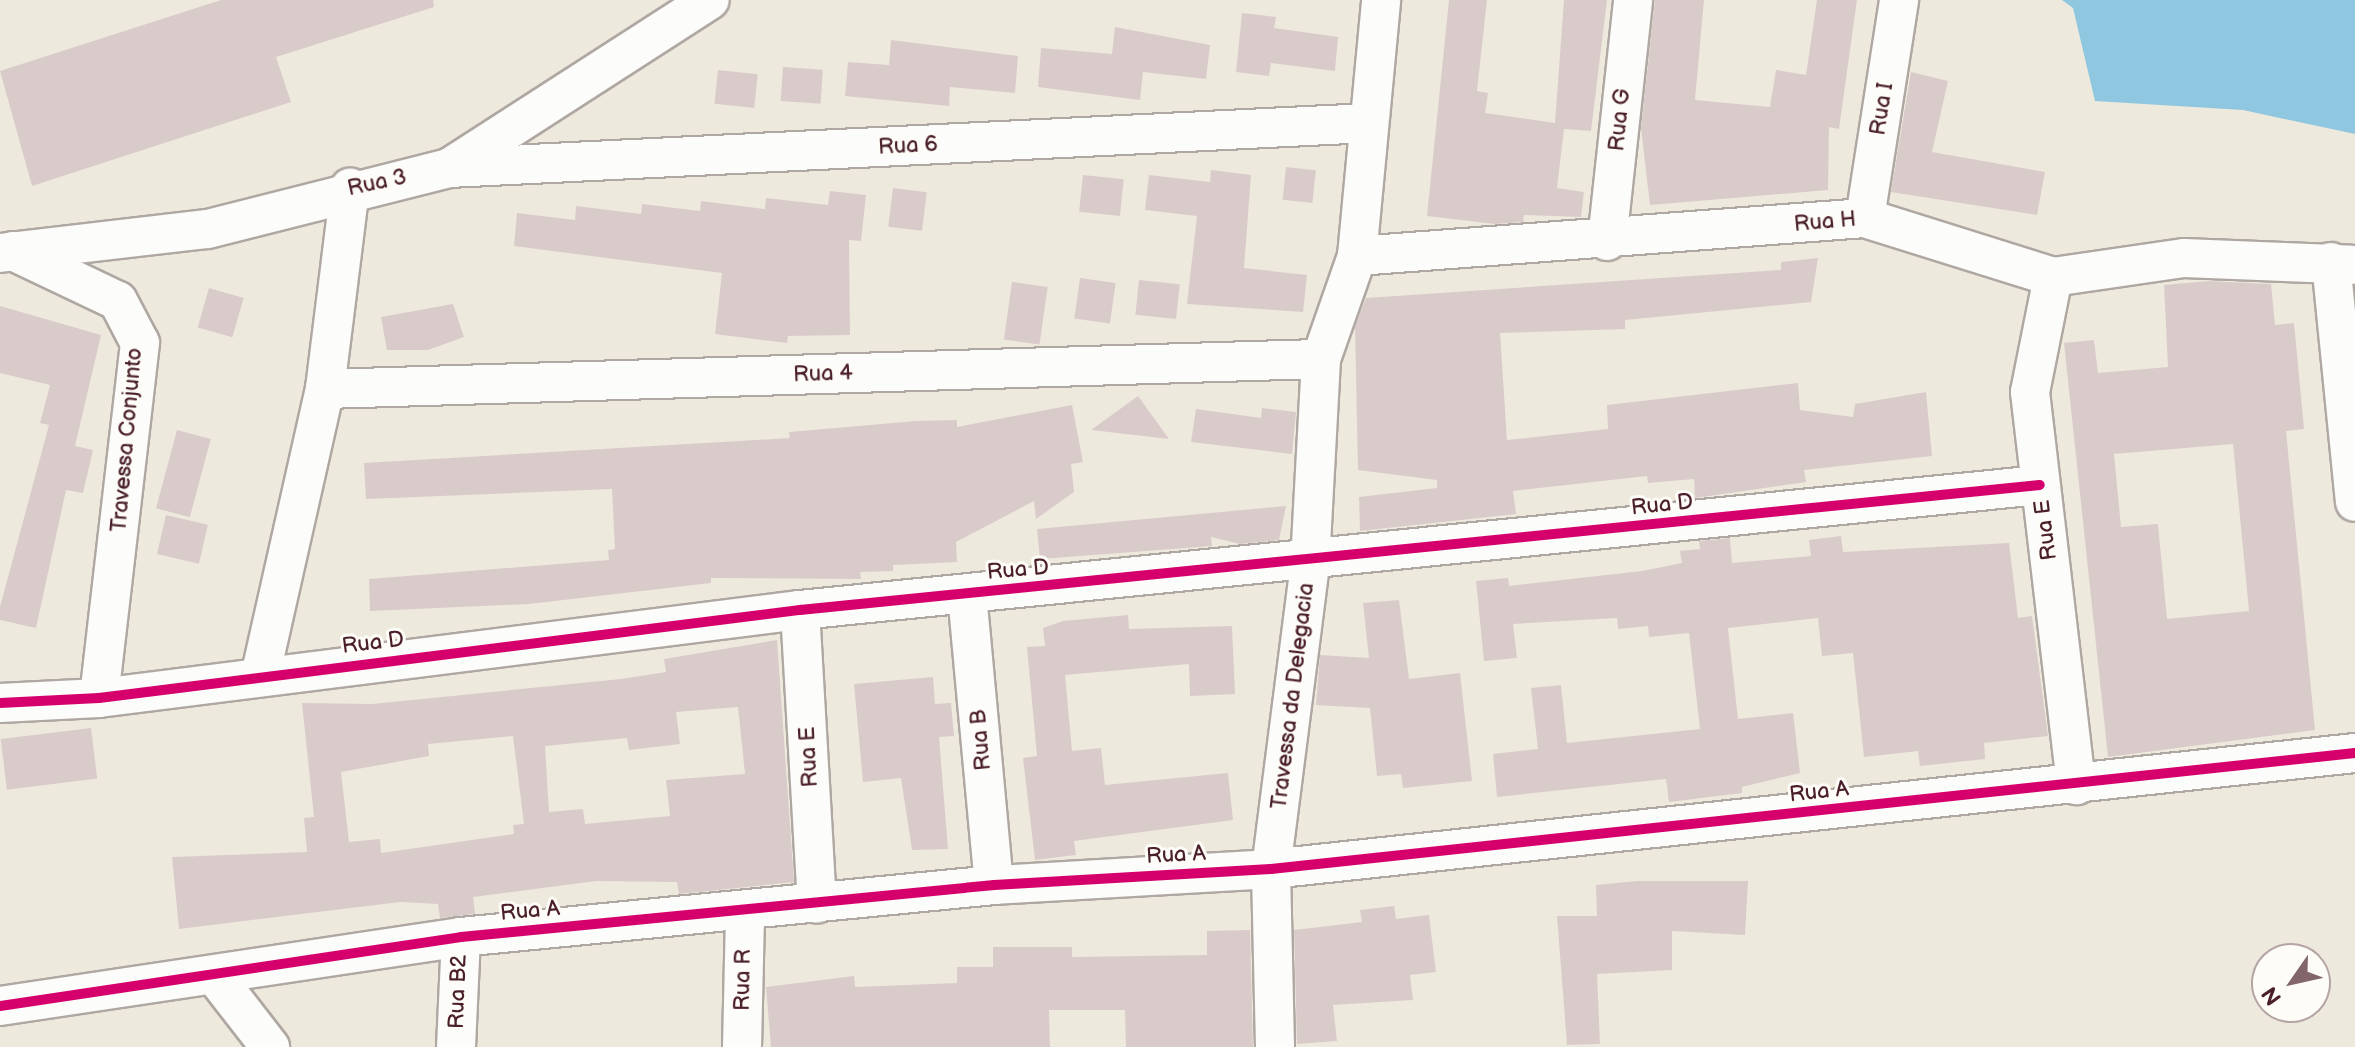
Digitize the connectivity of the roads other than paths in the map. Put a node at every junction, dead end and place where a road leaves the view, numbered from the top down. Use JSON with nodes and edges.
{"nodes":[{"id":1,"x":710,"y":0,"type":"edge"},
{"id":2,"x":1381,"y":0,"type":"edge"},
{"id":3,"x":1633,"y":0,"type":"edge"},
{"id":4,"x":1899,"y":0,"type":"edge"},
{"id":5,"x":1368,"y":123,"type":"junction"},
{"id":6,"x":449,"y":168,"type":"junction"},
{"id":7,"x":350,"y":188,"type":"junction"},
{"id":8,"x":1865,"y":218,"type":"junction"},
{"id":9,"x":1607,"y":241,"type":"junction"},
{"id":10,"x":7,"y":252,"type":"edge"},
{"id":11,"x":1357,"y":256,"type":"junction"},
{"id":12,"x":2343,"y":263,"type":"edge"},
{"id":13,"x":2053,"y":277,"type":"junction"},
{"id":14,"x":1321,"y":359,"type":"junction"},
{"id":15,"x":325,"y":389,"type":"junction"},
{"id":16,"x":2040,"y":485,"type":"junction"},
{"id":17,"x":2355,"y":502,"type":"edge"},
{"id":18,"x":1310,"y":563,"type":"junction"},
{"id":19,"x":967,"y":594,"type":"junction"},
{"id":20,"x":800,"y":610,"type":"junction"},
{"id":21,"x":260,"y":677,"type":"junction"},
{"id":22,"x":99,"y":698,"type":"junction"},
{"id":23,"x":0,"y":703,"type":"edge"},
{"id":24,"x":2355,"y":753,"type":"edge"},
{"id":25,"x":2076,"y":785,"type":"junction"},
{"id":26,"x":1271,"y":869,"type":"junction"},
{"id":27,"x":994,"y":885,"type":"junction"},
{"id":28,"x":817,"y":904,"type":"junction"},
{"id":29,"x":745,"y":913,"type":"junction"},
{"id":30,"x":461,"y":937,"type":"junction"},
{"id":31,"x":215,"y":976,"type":"junction"},
{"id":32,"x":0,"y":1006,"type":"edge"},
{"id":33,"x":270,"y":1047,"type":"edge"},
{"id":34,"x":456,"y":1047,"type":"edge"},
{"id":35,"x":742,"y":1047,"type":"edge"},
{"id":36,"x":1275,"y":1047,"type":"edge"}],
"edges":[{"from":1,"to":6,"type":"street","name":"Rua 3"},
{"from":2,"to":5,"type":"street","name":"Travessa da Delegacia"},
{"from":3,"to":9,"type":"street","name":"Rua G"},
{"from":4,"to":8,"type":"street","name":"Rua I"},
{"from":5,"to":6,"type":"street","name":"Rua 6"},
{"from":5,"to":11,"type":"street","name":"Travessa da Delegacia"},
{"from":6,"to":7,"type":"street","name":"Rua 3"},
{"from":7,"to":10,"type":"street","name":"Rua 3"},
{"from":7,"to":15,"type":"street"},
{"from":8,"to":9,"type":"street","name":"Rua H"},
{"from":8,"to":13,"type":"street","name":"Rua H"},
{"from":9,"to":11,"type":"street","name":"Rua H"},
{"from":10,"to":22,"type":"street","name":"Travessa Conjunto"},
{"from":11,"to":14,"type":"street","name":"Travessa da Delegacia"},
{"from":12,"to":13,"type":"street","name":"Rua H"},
{"from":12,"to":17,"type":"street"},
{"from":13,"to":16,"type":"street","name":"Rua E"},
{"from":14,"to":15,"type":"street","name":"Rua 4"},
{"from":14,"to":18,"type":"street","name":"Travessa da Delegacia"},
{"from":15,"to":21,"type":"street"},
{"from":16,"to":18,"type":"street","name":"Rua D"},
{"from":16,"to":25,"type":"street","name":"Rua E"},
{"from":18,"to":19,"type":"street","name":"Rua D"},
{"from":18,"to":26,"type":"street","name":"Travessa da Delegacia"},
{"from":19,"to":20,"type":"street","name":"Rua D"},
{"from":19,"to":27,"type":"street","name":"Rua B"},
{"from":20,"to":21,"type":"street","name":"Rua D"},
{"from":20,"to":28,"type":"street","name":"Rua E"},
{"from":21,"to":22,"type":"street","name":"Rua D"},
{"from":22,"to":23,"type":"street","name":"Rua D"},
{"from":24,"to":25,"type":"street","name":"Rua A"},
{"from":25,"to":26,"type":"street","name":"Rua A"},
{"from":26,"to":27,"type":"street","name":"Rua A"},
{"from":26,"to":36,"type":"street","name":"Travessa da Delegacia"},
{"from":27,"to":28,"type":"street","name":"Rua A"},
{"from":28,"to":29,"type":"street","name":"Rua A"},
{"from":29,"to":30,"type":"street","name":"Rua A"},
{"from":29,"to":35,"type":"street","name":"Rua R"},
{"from":30,"to":31,"type":"street","name":"Rua A"},
{"from":30,"to":34,"type":"street","name":"Rua B2"},
{"from":31,"to":32,"type":"street","name":"Rua A"},
{"from":31,"to":33,"type":"street"}]}
